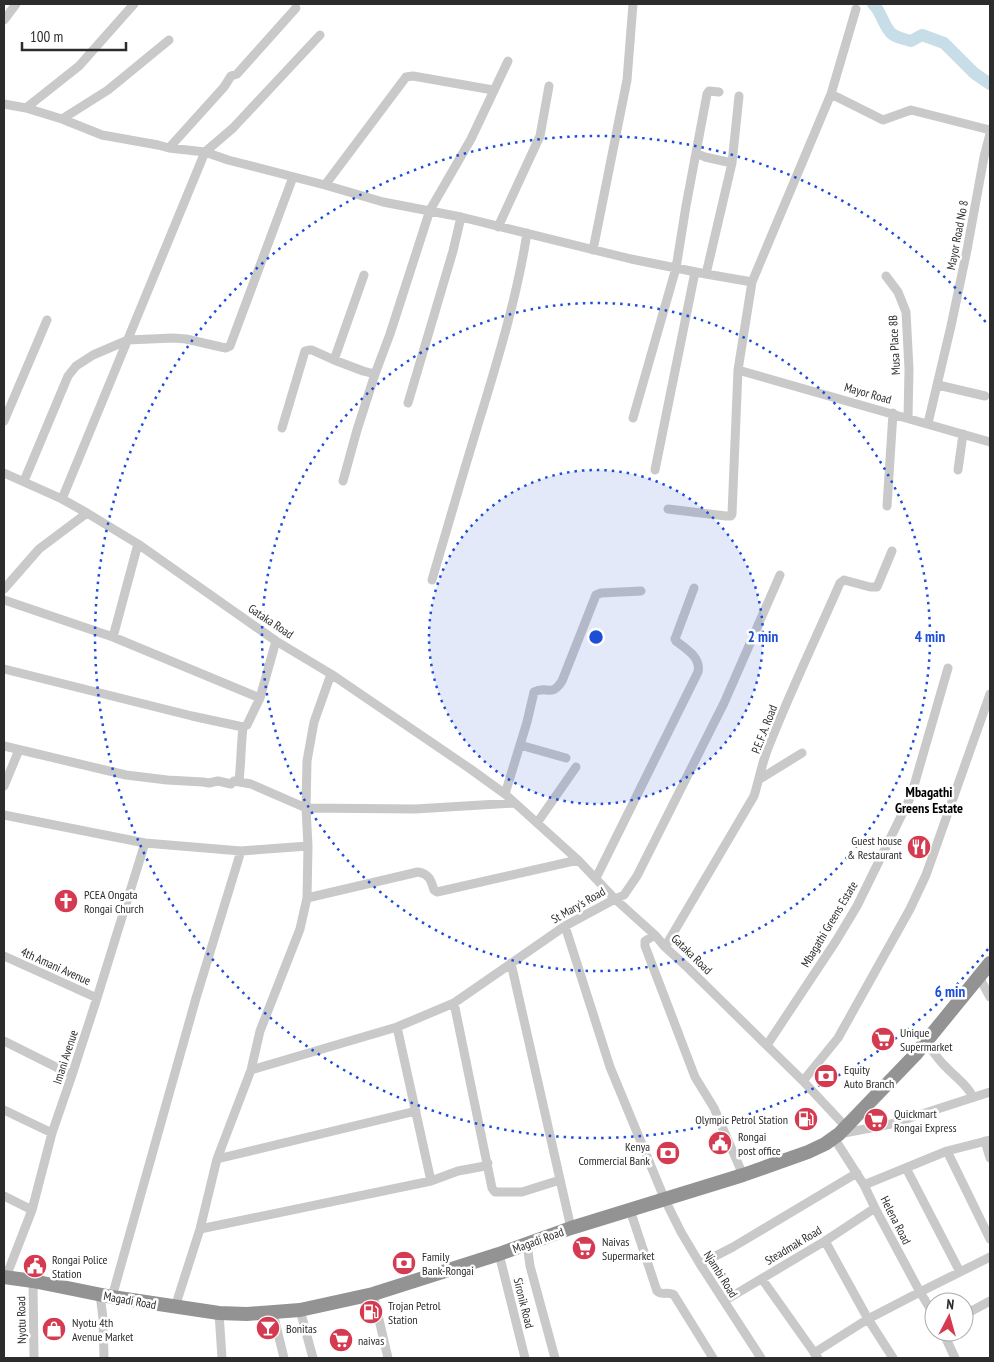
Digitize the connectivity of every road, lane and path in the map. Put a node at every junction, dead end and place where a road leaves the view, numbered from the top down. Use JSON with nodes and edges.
{"nodes":[{"id":1,"x":16,"y":4,"type":"edge"},
{"id":2,"x":134,"y":4,"type":"edge"},
{"id":3,"x":633,"y":4,"type":"edge"},
{"id":4,"x":296,"y":8,"type":"dead end"},
{"id":5,"x":856,"y":9,"type":"dead end"},
{"id":6,"x":4,"y":20,"type":"edge"},
{"id":7,"x":320,"y":35,"type":"dead end"},
{"id":8,"x":169,"y":40,"type":"dead end"},
{"id":9,"x":508,"y":61,"type":"dead end"},
{"id":10,"x":549,"y":86,"type":"dead end"},
{"id":11,"x":494,"y":90,"type":"junction"},
{"id":12,"x":719,"y":92,"type":"dead end"},
{"id":13,"x":831,"y":94,"type":"junction"},
{"id":14,"x":739,"y":96,"type":"dead end"},
{"id":15,"x":4,"y":104,"type":"edge"},
{"id":16,"x":26,"y":108,"type":"junction"},
{"id":17,"x":62,"y":119,"type":"junction"},
{"id":18,"x":169,"y":148,"type":"junction"},
{"id":19,"x":205,"y":152,"type":"junction"},
{"id":20,"x":696,"y":152,"type":"junction"},
{"id":21,"x":732,"y":163,"type":"junction"},
{"id":22,"x":293,"y":177,"type":"junction"},
{"id":23,"x":325,"y":185,"type":"junction"},
{"id":24,"x":430,"y":210,"type":"junction"},
{"id":25,"x":461,"y":217,"type":"junction"},
{"id":26,"x":498,"y":227,"type":"junction"},
{"id":27,"x":527,"y":232,"type":"junction"},
{"id":28,"x":592,"y":250,"type":"junction"},
{"id":29,"x":676,"y":268,"type":"junction"},
{"id":30,"x":695,"y":272,"type":"junction"},
{"id":31,"x":706,"y":274,"type":"junction"},
{"id":32,"x":364,"y":276,"type":"dead end"},
{"id":33,"x":886,"y":276,"type":"dead end"},
{"id":34,"x":752,"y":282,"type":"junction"},
{"id":35,"x":47,"y":320,"type":"dead end"},
{"id":36,"x":128,"y":340,"type":"junction"},
{"id":37,"x":334,"y":360,"type":"junction"},
{"id":38,"x":738,"y":370,"type":"junction"},
{"id":39,"x":375,"y":374,"type":"junction"},
{"id":40,"x":938,"y":385,"type":"junction"},
{"id":41,"x":985,"y":396,"type":"dead end"},
{"id":42,"x":408,"y":402,"type":"dead end"},
{"id":43,"x":893,"y":414,"type":"junction"},
{"id":44,"x":633,"y":418,"type":"dead end"},
{"id":45,"x":908,"y":418,"type":"junction"},
{"id":46,"x":4,"y":421,"type":"edge"},
{"id":47,"x":928,"y":423,"type":"junction"},
{"id":48,"x":282,"y":428,"type":"dead end"},
{"id":49,"x":963,"y":434,"type":"junction"},
{"id":50,"x":990,"y":442,"type":"edge"},
{"id":51,"x":655,"y":470,"type":"dead end"},
{"id":52,"x":958,"y":470,"type":"dead end"},
{"id":53,"x":4,"y":473,"type":"edge"},
{"id":54,"x":343,"y":480,"type":"dead end"},
{"id":55,"x":24,"y":481,"type":"junction"},
{"id":56,"x":62,"y":499,"type":"junction"},
{"id":57,"x":887,"y":506,"type":"dead end"},
{"id":58,"x":668,"y":509,"type":"dead end"},
{"id":59,"x":87,"y":513,"type":"junction"},
{"id":60,"x":138,"y":544,"type":"junction"},
{"id":61,"x":892,"y":551,"type":"dead end"},
{"id":62,"x":780,"y":575,"type":"dead end"},
{"id":63,"x":432,"y":580,"type":"dead end"},
{"id":64,"x":694,"y":588,"type":"dead end"},
{"id":65,"x":4,"y":589,"type":"edge"},
{"id":66,"x":641,"y":591,"type":"dead end"},
{"id":67,"x":4,"y":600,"type":"edge"},
{"id":68,"x":113,"y":637,"type":"junction"},
{"id":69,"x":276,"y":641,"type":"junction"},
{"id":70,"x":948,"y":668,"type":"dead end"},
{"id":71,"x":4,"y":669,"type":"edge"},
{"id":72,"x":331,"y":674,"type":"junction"},
{"id":73,"x":990,"y":694,"type":"edge"},
{"id":74,"x":260,"y":698,"type":"junction"},
{"id":75,"x":243,"y":727,"type":"junction"},
{"id":76,"x":4,"y":746,"type":"edge"},
{"id":77,"x":520,"y":746,"type":"junction"},
{"id":78,"x":19,"y":750,"type":"junction"},
{"id":79,"x":802,"y":753,"type":"dead end"},
{"id":80,"x":566,"y":758,"type":"dead end"},
{"id":81,"x":576,"y":767,"type":"dead end"},
{"id":82,"x":760,"y":779,"type":"junction"},
{"id":83,"x":239,"y":781,"type":"junction"},
{"id":84,"x":4,"y":786,"type":"edge"},
{"id":85,"x":505,"y":794,"type":"junction"},
{"id":86,"x":515,"y":804,"type":"junction"},
{"id":87,"x":306,"y":808,"type":"junction"},
{"id":88,"x":4,"y":815,"type":"edge"},
{"id":89,"x":537,"y":823,"type":"junction"},
{"id":90,"x":145,"y":843,"type":"junction"},
{"id":91,"x":308,"y":846,"type":"junction"},
{"id":92,"x":241,"y":851,"type":"junction"},
{"id":93,"x":578,"y":860,"type":"junction"},
{"id":94,"x":596,"y":878,"type":"junction"},
{"id":95,"x":307,"y":898,"type":"junction"},
{"id":96,"x":615,"y":899,"type":"junction"},
{"id":97,"x":565,"y":926,"type":"junction"},
{"id":98,"x":656,"y":935,"type":"junction"},
{"id":99,"x":665,"y":947,"type":"junction"},
{"id":100,"x":4,"y":956,"type":"edge"},
{"id":101,"x":511,"y":963,"type":"junction"},
{"id":102,"x":990,"y":963,"type":"edge"},
{"id":103,"x":979,"y":977,"type":"junction"},
{"id":104,"x":990,"y":997,"type":"edge"},
{"id":105,"x":97,"y":998,"type":"junction"},
{"id":106,"x":454,"y":1003,"type":"junction"},
{"id":107,"x":397,"y":1027,"type":"junction"},
{"id":108,"x":4,"y":1041,"type":"edge"},
{"id":109,"x":925,"y":1042,"type":"junction"},
{"id":110,"x":767,"y":1045,"type":"junction"},
{"id":111,"x":251,"y":1070,"type":"junction"},
{"id":112,"x":72,"y":1075,"type":"junction"},
{"id":113,"x":803,"y":1081,"type":"junction"},
{"id":114,"x":990,"y":1092,"type":"edge"},
{"id":115,"x":973,"y":1097,"type":"junction"},
{"id":116,"x":4,"y":1110,"type":"edge"},
{"id":117,"x":416,"y":1111,"type":"junction"},
{"id":118,"x":52,"y":1133,"type":"junction"},
{"id":119,"x":840,"y":1133,"type":"junction"},
{"id":120,"x":988,"y":1141,"type":"edge"},
{"id":121,"x":947,"y":1152,"type":"junction"},
{"id":122,"x":990,"y":1158,"type":"edge"},
{"id":123,"x":217,"y":1159,"type":"junction"},
{"id":124,"x":488,"y":1163,"type":"junction"},
{"id":125,"x":906,"y":1168,"type":"junction"},
{"id":126,"x":857,"y":1173,"type":"junction"},
{"id":127,"x":743,"y":1175,"type":"junction"},
{"id":128,"x":560,"y":1180,"type":"junction"},
{"id":129,"x":431,"y":1181,"type":"junction"},
{"id":130,"x":864,"y":1185,"type":"junction"},
{"id":131,"x":4,"y":1196,"type":"edge"},
{"id":132,"x":665,"y":1200,"type":"junction"},
{"id":133,"x":875,"y":1208,"type":"junction"},
{"id":134,"x":32,"y":1210,"type":"junction"},
{"id":135,"x":630,"y":1210,"type":"junction"},
{"id":136,"x":571,"y":1228,"type":"junction"},
{"id":137,"x":200,"y":1229,"type":"junction"},
{"id":138,"x":990,"y":1239,"type":"edge"},
{"id":139,"x":825,"y":1240,"type":"junction"},
{"id":140,"x":527,"y":1244,"type":"junction"},
{"id":141,"x":499,"y":1254,"type":"junction"},
{"id":142,"x":990,"y":1257,"type":"edge"},
{"id":143,"x":8,"y":1261,"type":"edge"},
{"id":144,"x":700,"y":1264,"type":"junction"},
{"id":145,"x":960,"y":1272,"type":"junction"},
{"id":146,"x":5,"y":1277,"type":"edge"},
{"id":147,"x":762,"y":1279,"type":"junction"},
{"id":148,"x":33,"y":1281,"type":"junction"},
{"id":149,"x":920,"y":1292,"type":"junction"},
{"id":150,"x":374,"y":1294,"type":"junction"},
{"id":151,"x":106,"y":1296,"type":"junction"},
{"id":152,"x":924,"y":1299,"type":"edge"},
{"id":153,"x":724,"y":1301,"type":"junction"},
{"id":154,"x":990,"y":1302,"type":"edge"},
{"id":155,"x":175,"y":1307,"type":"junction"},
{"id":156,"x":300,"y":1310,"type":"junction"},
{"id":157,"x":974,"y":1310,"type":"edge"},
{"id":158,"x":219,"y":1313,"type":"junction"},
{"id":159,"x":273,"y":1313,"type":"junction"},
{"id":160,"x":868,"y":1319,"type":"junction"},
{"id":161,"x":948,"y":1342,"type":"edge"},
{"id":162,"x":816,"y":1356,"type":"edge"},
{"id":163,"x":34,"y":1358,"type":"edge"},
{"id":164,"x":104,"y":1358,"type":"edge"},
{"id":165,"x":222,"y":1358,"type":"edge"},
{"id":166,"x":284,"y":1358,"type":"edge"},
{"id":167,"x":313,"y":1358,"type":"edge"},
{"id":168,"x":388,"y":1358,"type":"edge"},
{"id":169,"x":525,"y":1358,"type":"edge"},
{"id":170,"x":555,"y":1358,"type":"edge"},
{"id":171,"x":712,"y":1358,"type":"edge"},
{"id":172,"x":761,"y":1358,"type":"edge"},
{"id":173,"x":893,"y":1358,"type":"edge"},
{"id":174,"x":955,"y":1358,"type":"edge"}],
"edges":[{"from":1,"to":6,"type":"street"},
{"from":2,"to":16,"type":"street"},
{"from":3,"to":28,"type":"street"},
{"from":4,"to":18,"type":"street"},
{"from":5,"to":13,"type":"street"},
{"from":7,"to":19,"type":"street"},
{"from":8,"to":17,"type":"street"},
{"from":9,"to":11,"type":"street"},
{"from":10,"to":26,"type":"street"},
{"from":11,"to":23,"type":"street"},
{"from":11,"to":24,"type":"street"},
{"from":12,"to":20,"type":"street"},
{"from":13,"to":34,"type":"street"},
{"from":13,"to":40,"type":"street","name":"Mayor Road No 8"},
{"from":14,"to":21,"type":"street"},
{"from":15,"to":16,"type":"street"},
{"from":16,"to":17,"type":"street"},
{"from":17,"to":18,"type":"street"},
{"from":18,"to":19,"type":"street"},
{"from":19,"to":22,"type":"street"},
{"from":19,"to":36,"type":"street"},
{"from":20,"to":21,"type":"street"},
{"from":20,"to":29,"type":"street"},
{"from":21,"to":31,"type":"street"},
{"from":22,"to":23,"type":"street"},
{"from":22,"to":36,"type":"street"},
{"from":23,"to":24,"type":"street"},
{"from":24,"to":25,"type":"street"},
{"from":24,"to":39,"type":"street"},
{"from":25,"to":26,"type":"street"},
{"from":25,"to":42,"type":"street"},
{"from":26,"to":27,"type":"street"},
{"from":27,"to":28,"type":"street"},
{"from":27,"to":63,"type":"street"},
{"from":28,"to":29,"type":"street"},
{"from":29,"to":30,"type":"street"},
{"from":29,"to":44,"type":"street"},
{"from":30,"to":31,"type":"street"},
{"from":30,"to":51,"type":"street"},
{"from":31,"to":34,"type":"street"},
{"from":32,"to":37,"type":"street"},
{"from":33,"to":45,"type":"street","name":"Musa Place 8B"},
{"from":34,"to":38,"type":"street"},
{"from":35,"to":46,"type":"street"},
{"from":36,"to":55,"type":"street"},
{"from":36,"to":56,"type":"street"},
{"from":37,"to":39,"type":"street"},
{"from":37,"to":48,"type":"street"},
{"from":38,"to":43,"type":"street","name":"Mayor Road"},
{"from":38,"to":58,"type":"street"},
{"from":39,"to":54,"type":"street"},
{"from":40,"to":41,"type":"street"},
{"from":40,"to":47,"type":"street","name":"Mayor Road No 8"},
{"from":43,"to":45,"type":"street","name":"Mayor Road"},
{"from":43,"to":57,"type":"street"},
{"from":45,"to":47,"type":"street","name":"Mayor Road"},
{"from":47,"to":49,"type":"street","name":"Mayor Road"},
{"from":49,"to":50,"type":"street","name":"Mayor Road"},
{"from":49,"to":52,"type":"street"},
{"from":53,"to":55,"type":"street","name":"Gataka Road"},
{"from":55,"to":56,"type":"street","name":"Gataka Road"},
{"from":56,"to":59,"type":"street","name":"Gataka Road"},
{"from":59,"to":60,"type":"street","name":"Gataka Road"},
{"from":59,"to":65,"type":"street"},
{"from":60,"to":68,"type":"street"},
{"from":60,"to":69,"type":"street","name":"Gataka Road"},
{"from":61,"to":82,"type":"street","name":"P.E.F.A. Road"},
{"from":62,"to":96,"type":"street","name":"St Mary's Road"},
{"from":64,"to":94,"type":"street"},
{"from":66,"to":77,"type":"street"},
{"from":67,"to":68,"type":"street"},
{"from":68,"to":74,"type":"street"},
{"from":69,"to":72,"type":"street","name":"Gataka Road"},
{"from":69,"to":74,"type":"street"},
{"from":70,"to":110,"type":"street","name":"Mbagathi Greens Estate"},
{"from":71,"to":75,"type":"street"},
{"from":72,"to":85,"type":"street","name":"Gataka Road"},
{"from":72,"to":87,"type":"street"},
{"from":73,"to":113,"type":"street"},
{"from":74,"to":75,"type":"street"},
{"from":75,"to":83,"type":"street"},
{"from":76,"to":78,"type":"street"},
{"from":77,"to":80,"type":"street"},
{"from":77,"to":85,"type":"street"},
{"from":78,"to":83,"type":"street"},
{"from":78,"to":84,"type":"street"},
{"from":79,"to":82,"type":"street"},
{"from":81,"to":89,"type":"street"},
{"from":82,"to":99,"type":"street","name":"P.E.F.A. Road"},
{"from":83,"to":87,"type":"street"},
{"from":85,"to":86,"type":"street","name":"Gataka Road"},
{"from":86,"to":87,"type":"street"},
{"from":86,"to":89,"type":"street","name":"Gataka Road"},
{"from":87,"to":91,"type":"street"},
{"from":88,"to":90,"type":"street"},
{"from":89,"to":93,"type":"street","name":"Gataka Road"},
{"from":90,"to":92,"type":"street"},
{"from":90,"to":105,"type":"street","name":"Imani Avenue"},
{"from":91,"to":92,"type":"street"},
{"from":91,"to":95,"type":"street"},
{"from":92,"to":151,"type":"street"},
{"from":93,"to":94,"type":"street","name":"Gataka Road"},
{"from":93,"to":95,"type":"street"},
{"from":94,"to":96,"type":"street","name":"Gataka Road"},
{"from":95,"to":111,"type":"street"},
{"from":96,"to":97,"type":"street","name":"St Mary's Road"},
{"from":96,"to":98,"type":"street","name":"Gataka Road"},
{"from":97,"to":101,"type":"street","name":"St Mary's Road"},
{"from":97,"to":132,"type":"street","name":"Njambi Road"},
{"from":98,"to":99,"type":"street","name":"Gataka Road"},
{"from":98,"to":127,"type":"street"},
{"from":99,"to":110,"type":"street","name":"Gataka Road"},
{"from":100,"to":105,"type":"street","name":"4th Amani Avenue"},
{"from":101,"to":106,"type":"street","name":"St Mary's Road"},
{"from":101,"to":128,"type":"street"},
{"from":102,"to":103,"type":"highway","name":"Magadi Road"},
{"from":103,"to":104,"type":"street"},
{"from":103,"to":109,"type":"highway","name":"Magadi Road"},
{"from":105,"to":112,"type":"street","name":"Imani Avenue"},
{"from":106,"to":107,"type":"street","name":"St Mary's Road"},
{"from":106,"to":124,"type":"street"},
{"from":107,"to":111,"type":"street","name":"St Mary's Road"},
{"from":107,"to":117,"type":"street"},
{"from":108,"to":112,"type":"street"},
{"from":109,"to":115,"type":"street"},
{"from":109,"to":119,"type":"highway","name":"Magadi Road"},
{"from":110,"to":113,"type":"street","name":"Gataka Road"},
{"from":111,"to":123,"type":"street"},
{"from":112,"to":118,"type":"street","name":"Imani Avenue"},
{"from":113,"to":119,"type":"street","name":"Gataka Road"},
{"from":114,"to":115,"type":"street"},
{"from":115,"to":119,"type":"street"},
{"from":116,"to":118,"type":"street"},
{"from":117,"to":123,"type":"street"},
{"from":117,"to":129,"type":"street"},
{"from":118,"to":134,"type":"street","name":"Imani Avenue"},
{"from":119,"to":126,"type":"street","name":"Helena Road"},
{"from":119,"to":127,"type":"highway","name":"Magadi Road"},
{"from":120,"to":121,"type":"street"},
{"from":120,"to":122,"type":"street"},
{"from":121,"to":125,"type":"street"},
{"from":121,"to":138,"type":"street"},
{"from":123,"to":137,"type":"street"},
{"from":124,"to":128,"type":"street"},
{"from":124,"to":129,"type":"street"},
{"from":125,"to":130,"type":"street"},
{"from":125,"to":145,"type":"street"},
{"from":126,"to":130,"type":"street","name":"Helena Road"},
{"from":126,"to":144,"type":"street"},
{"from":127,"to":132,"type":"highway","name":"Magadi Road"},
{"from":128,"to":136,"type":"street"},
{"from":129,"to":137,"type":"street"},
{"from":130,"to":133,"type":"street","name":"Helena Road"},
{"from":131,"to":134,"type":"street"},
{"from":132,"to":135,"type":"highway","name":"Magadi Road"},
{"from":132,"to":144,"type":"street","name":"Njambi Road"},
{"from":133,"to":139,"type":"street","name":"Steadmak Road"},
{"from":133,"to":149,"type":"street","name":"Helena Road"},
{"from":134,"to":143,"type":"street","name":"Imani Avenue"},
{"from":135,"to":136,"type":"highway","name":"Magadi Road"},
{"from":135,"to":171,"type":"street"},
{"from":136,"to":140,"type":"highway","name":"Magadi Road"},
{"from":137,"to":155,"type":"street"},
{"from":139,"to":147,"type":"street","name":"Steadmak Road"},
{"from":139,"to":160,"type":"street"},
{"from":140,"to":141,"type":"highway","name":"Magadi Road"},
{"from":140,"to":170,"type":"street"},
{"from":141,"to":150,"type":"highway","name":"Magadi Road"},
{"from":141,"to":169,"type":"street","name":"Sironik Road"},
{"from":142,"to":145,"type":"street"},
{"from":143,"to":146,"type":"street","name":"Imani Avenue"},
{"from":144,"to":153,"type":"street","name":"Njambi Road"},
{"from":145,"to":149,"type":"street"},
{"from":146,"to":148,"type":"highway","name":"Magadi Road"},
{"from":147,"to":153,"type":"street","name":"Steadmak Road"},
{"from":147,"to":162,"type":"street"},
{"from":148,"to":151,"type":"highway","name":"Magadi Road"},
{"from":148,"to":163,"type":"street","name":"Nyotu Road"},
{"from":149,"to":152,"type":"street","name":"Helena Road"},
{"from":149,"to":160,"type":"street"},
{"from":150,"to":156,"type":"highway","name":"Magadi Road"},
{"from":150,"to":168,"type":"street"},
{"from":151,"to":155,"type":"highway","name":"Magadi Road"},
{"from":151,"to":164,"type":"street"},
{"from":153,"to":172,"type":"street","name":"Njambi Road"},
{"from":154,"to":157,"type":"street"},
{"from":155,"to":158,"type":"highway","name":"Magadi Road"},
{"from":156,"to":159,"type":"highway","name":"Magadi Road"},
{"from":156,"to":167,"type":"street"},
{"from":158,"to":159,"type":"highway","name":"Magadi Road"},
{"from":158,"to":165,"type":"street"},
{"from":159,"to":166,"type":"street"},
{"from":160,"to":162,"type":"street"},
{"from":160,"to":173,"type":"street"},
{"from":161,"to":174,"type":"street"}]}
